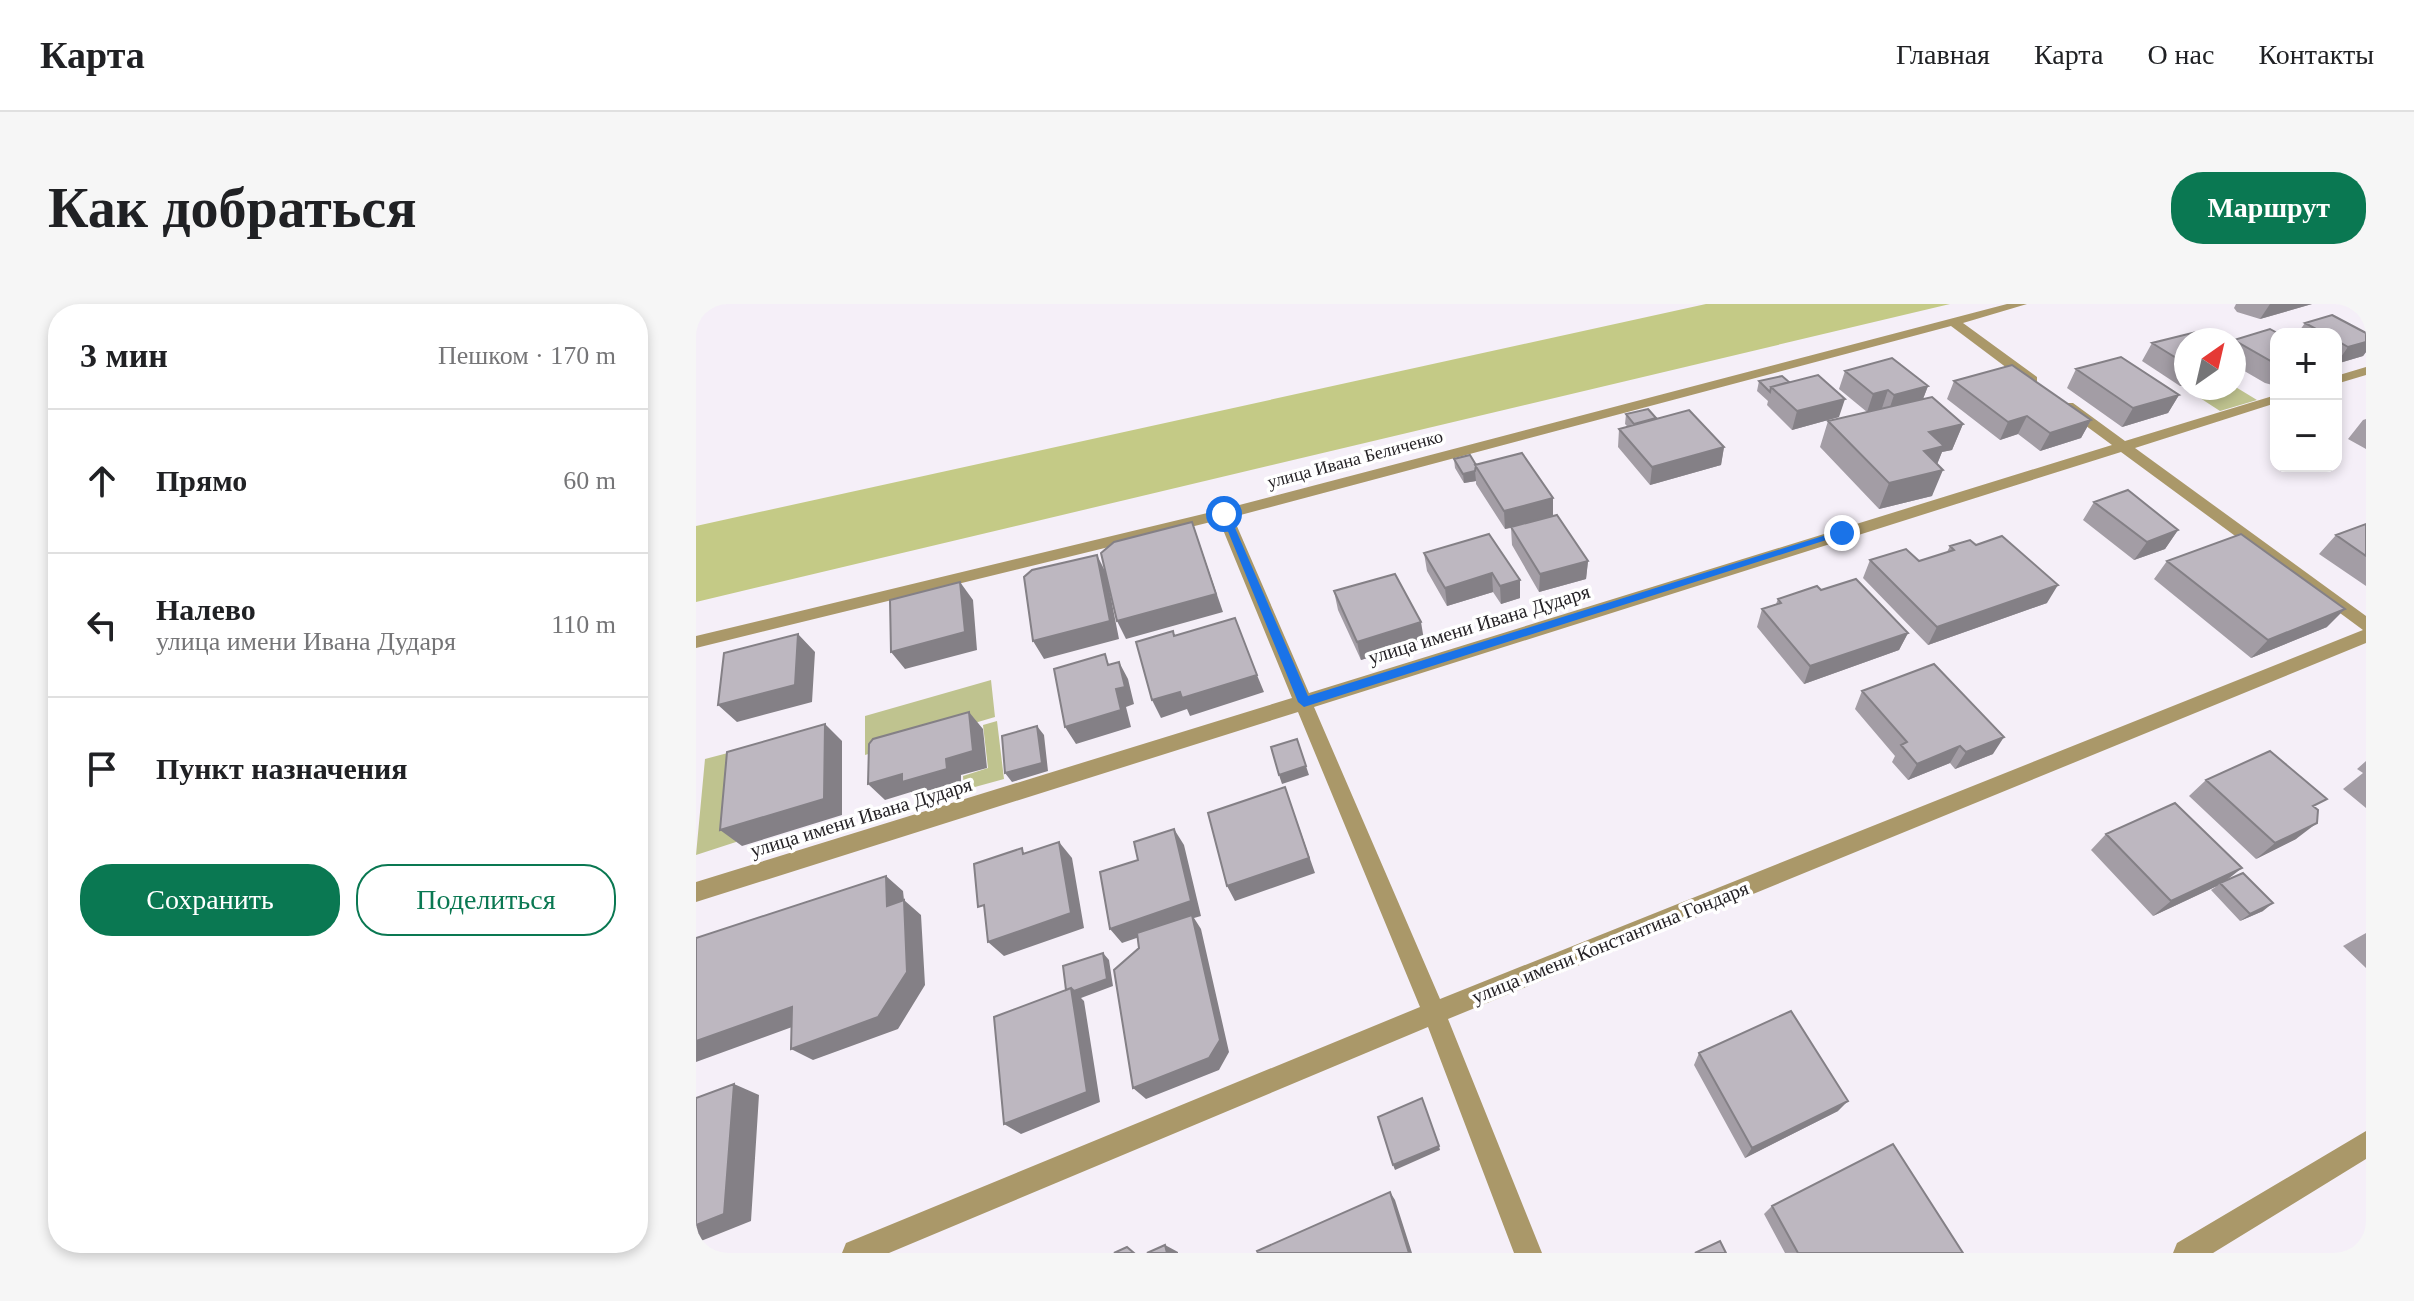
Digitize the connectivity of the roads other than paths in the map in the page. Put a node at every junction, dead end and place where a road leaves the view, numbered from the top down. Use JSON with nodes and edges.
{"nodes":[{"id":1,"x":2021,"y":304,"type":"edge"},
{"id":2,"x":1952,"y":321,"type":"junction"},
{"id":3,"x":2366,"y":371,"type":"edge"},
{"id":4,"x":2342,"y":378,"type":"edge"},
{"id":5,"x":2273,"y":400,"type":"edge"},
{"id":6,"x":2121,"y":445,"type":"junction"},
{"id":7,"x":1224,"y":514,"type":"junction"},
{"id":8,"x":2366,"y":625,"type":"edge"},
{"id":9,"x":2366,"y":636,"type":"edge"},
{"id":10,"x":696,"y":642,"type":"edge"},
{"id":11,"x":1304,"y":702,"type":"junction"},
{"id":12,"x":696,"y":892,"type":"edge"},
{"id":13,"x":1434,"y":1013,"type":"junction"},
{"id":14,"x":2366,"y":1144,"type":"edge"},
{"id":15,"x":856,"y":1253,"type":"edge"},
{"id":16,"x":1528,"y":1253,"type":"edge"},
{"id":17,"x":2187,"y":1253,"type":"edge"}],
"edges":[{"from":1,"to":2,"type":"street","name":"улица Ивана Беличенко"},
{"from":2,"to":6,"type":"street"},
{"from":2,"to":7,"type":"street","name":"улица Ивана Беличенко"},
{"from":3,"to":4,"type":"street"},
{"from":5,"to":6,"type":"street","name":"улица имени Ивана Дударя"},
{"from":6,"to":8,"type":"street"},
{"from":6,"to":11,"type":"street","name":"улица имени Ивана Дударя"},
{"from":7,"to":10,"type":"street","name":"улица Ивана Беличенко"},
{"from":7,"to":11,"type":"street"},
{"from":9,"to":13,"type":"street","name":"улица имени Константина Гондаря"},
{"from":11,"to":12,"type":"street","name":"улица имени Ивана Дударя"},
{"from":11,"to":13,"type":"street"},
{"from":13,"to":15,"type":"street","name":"улица имени Константина Гондаря"},
{"from":13,"to":16,"type":"street"},
{"from":14,"to":17,"type":"street"}]}
